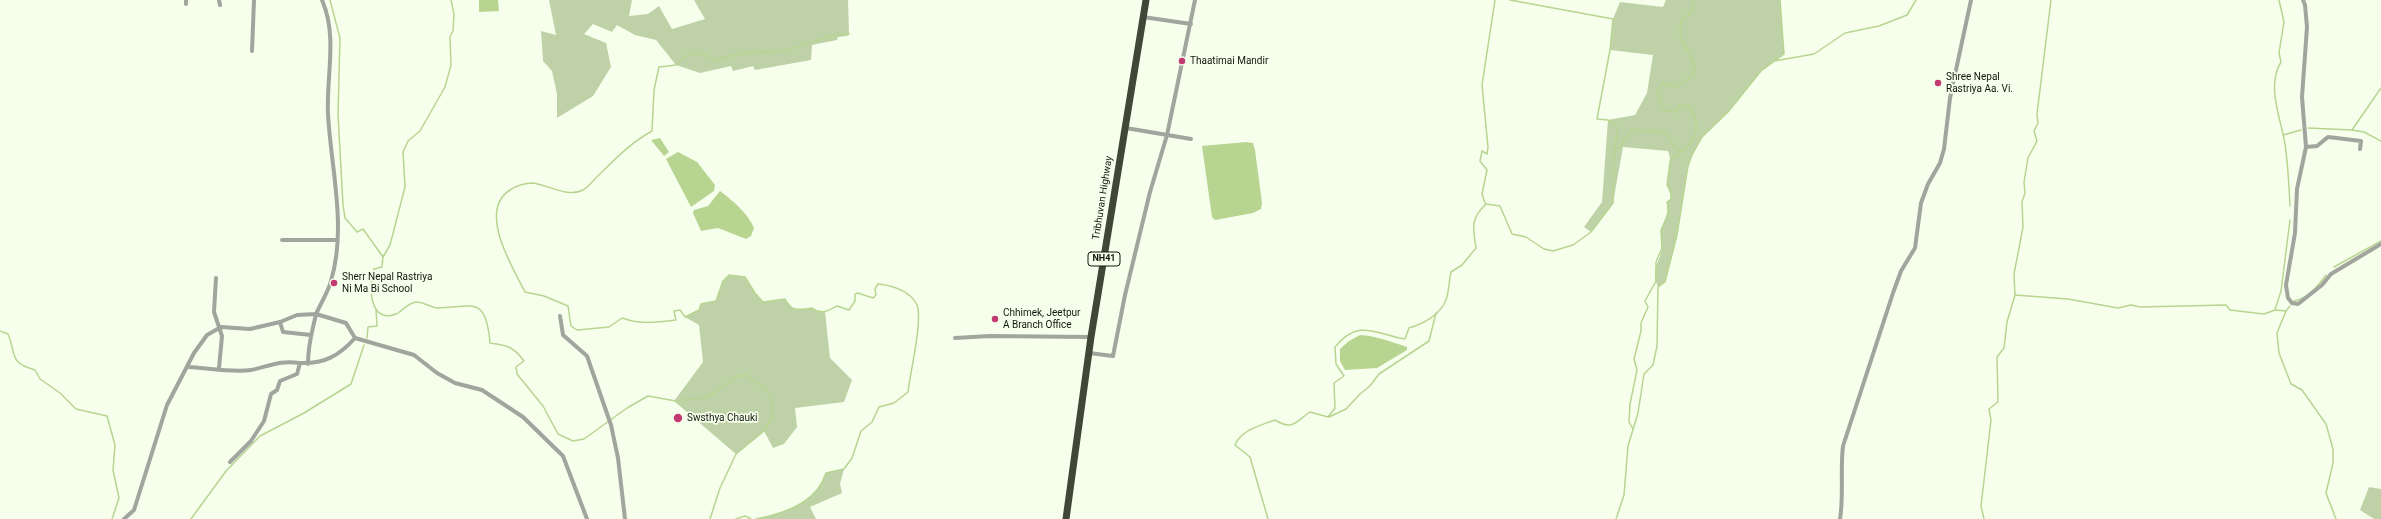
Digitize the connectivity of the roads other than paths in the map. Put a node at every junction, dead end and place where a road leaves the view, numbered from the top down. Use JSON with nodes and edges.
{"nodes":[{"id":1,"x":254,"y":0,"type":"edge"},
{"id":2,"x":322,"y":0,"type":"edge"},
{"id":3,"x":1146,"y":0,"type":"edge"},
{"id":4,"x":1196,"y":0,"type":"edge"},
{"id":5,"x":1971,"y":0,"type":"edge"},
{"id":6,"x":2303,"y":0,"type":"edge"},
{"id":7,"x":1143,"y":17,"type":"junction"},
{"id":8,"x":1191,"y":24,"type":"junction"},
{"id":9,"x":252,"y":51,"type":"dead end"},
{"id":10,"x":1126,"y":128,"type":"junction"},
{"id":11,"x":1167,"y":135,"type":"junction"},
{"id":12,"x":1191,"y":139,"type":"dead end"},
{"id":13,"x":2306,"y":147,"type":"junction"},
{"id":14,"x":2360,"y":149,"type":"dead end"},
{"id":15,"x":282,"y":240,"type":"dead end"},
{"id":16,"x":337,"y":240,"type":"junction"},
{"id":17,"x":2381,"y":244,"type":"edge"},
{"id":18,"x":216,"y":278,"type":"dead end"},
{"id":19,"x":316,"y":314,"type":"junction"},
{"id":20,"x":560,"y":316,"type":"dead end"},
{"id":21,"x":280,"y":322,"type":"junction"},
{"id":22,"x":221,"y":327,"type":"junction"},
{"id":23,"x":311,"y":335,"type":"junction"},
{"id":24,"x":1091,"y":337,"type":"junction"},
{"id":25,"x":355,"y":338,"type":"junction"},
{"id":26,"x":956,"y":338,"type":"dead end"},
{"id":27,"x":1089,"y":353,"type":"junction"},
{"id":28,"x":300,"y":363,"type":"junction"},
{"id":29,"x":308,"y":364,"type":"junction"},
{"id":30,"x":189,"y":367,"type":"junction"},
{"id":31,"x":219,"y":368,"type":"junction"},
{"id":32,"x":230,"y":462,"type":"dead end"},
{"id":33,"x":124,"y":519,"type":"edge"},
{"id":34,"x":587,"y":519,"type":"edge"},
{"id":35,"x":625,"y":519,"type":"edge"},
{"id":36,"x":1066,"y":519,"type":"edge"},
{"id":37,"x":1840,"y":519,"type":"edge"}],
"edges":[{"from":1,"to":9,"type":"street"},
{"from":2,"to":16,"type":"street"},
{"from":3,"to":7,"type":"highway","name":"Tribhuvan Highway","number":"NH41"},
{"from":4,"to":8,"type":"street"},
{"from":5,"to":37,"type":"street"},
{"from":6,"to":13,"type":"street"},
{"from":7,"to":8,"type":"street"},
{"from":7,"to":10,"type":"highway","name":"Tribhuvan Highway","number":"NH41"},
{"from":8,"to":11,"type":"street"},
{"from":10,"to":11,"type":"street"},
{"from":10,"to":24,"type":"highway","name":"Tribhuvan Highway","number":"NH41"},
{"from":11,"to":12,"type":"street"},
{"from":11,"to":27,"type":"street"},
{"from":13,"to":14,"type":"street"},
{"from":13,"to":17,"type":"street"},
{"from":15,"to":16,"type":"street"},
{"from":16,"to":19,"type":"street"},
{"from":18,"to":22,"type":"street"},
{"from":19,"to":21,"type":"street"},
{"from":19,"to":23,"type":"street"},
{"from":19,"to":25,"type":"street"},
{"from":20,"to":35,"type":"street"},
{"from":21,"to":22,"type":"street"},
{"from":21,"to":23,"type":"street"},
{"from":22,"to":30,"type":"street"},
{"from":22,"to":31,"type":"street"},
{"from":23,"to":29,"type":"street"},
{"from":24,"to":26,"type":"street"},
{"from":24,"to":27,"type":"highway","name":"Tribhuvan Highway","number":"NH41"},
{"from":25,"to":29,"type":"street"},
{"from":25,"to":34,"type":"street"},
{"from":27,"to":36,"type":"highway","name":"Tribhuvan Highway","number":"NH41"},
{"from":28,"to":29,"type":"street"},
{"from":28,"to":31,"type":"street"},
{"from":28,"to":32,"type":"street"},
{"from":30,"to":31,"type":"street"},
{"from":30,"to":33,"type":"street"}]}
